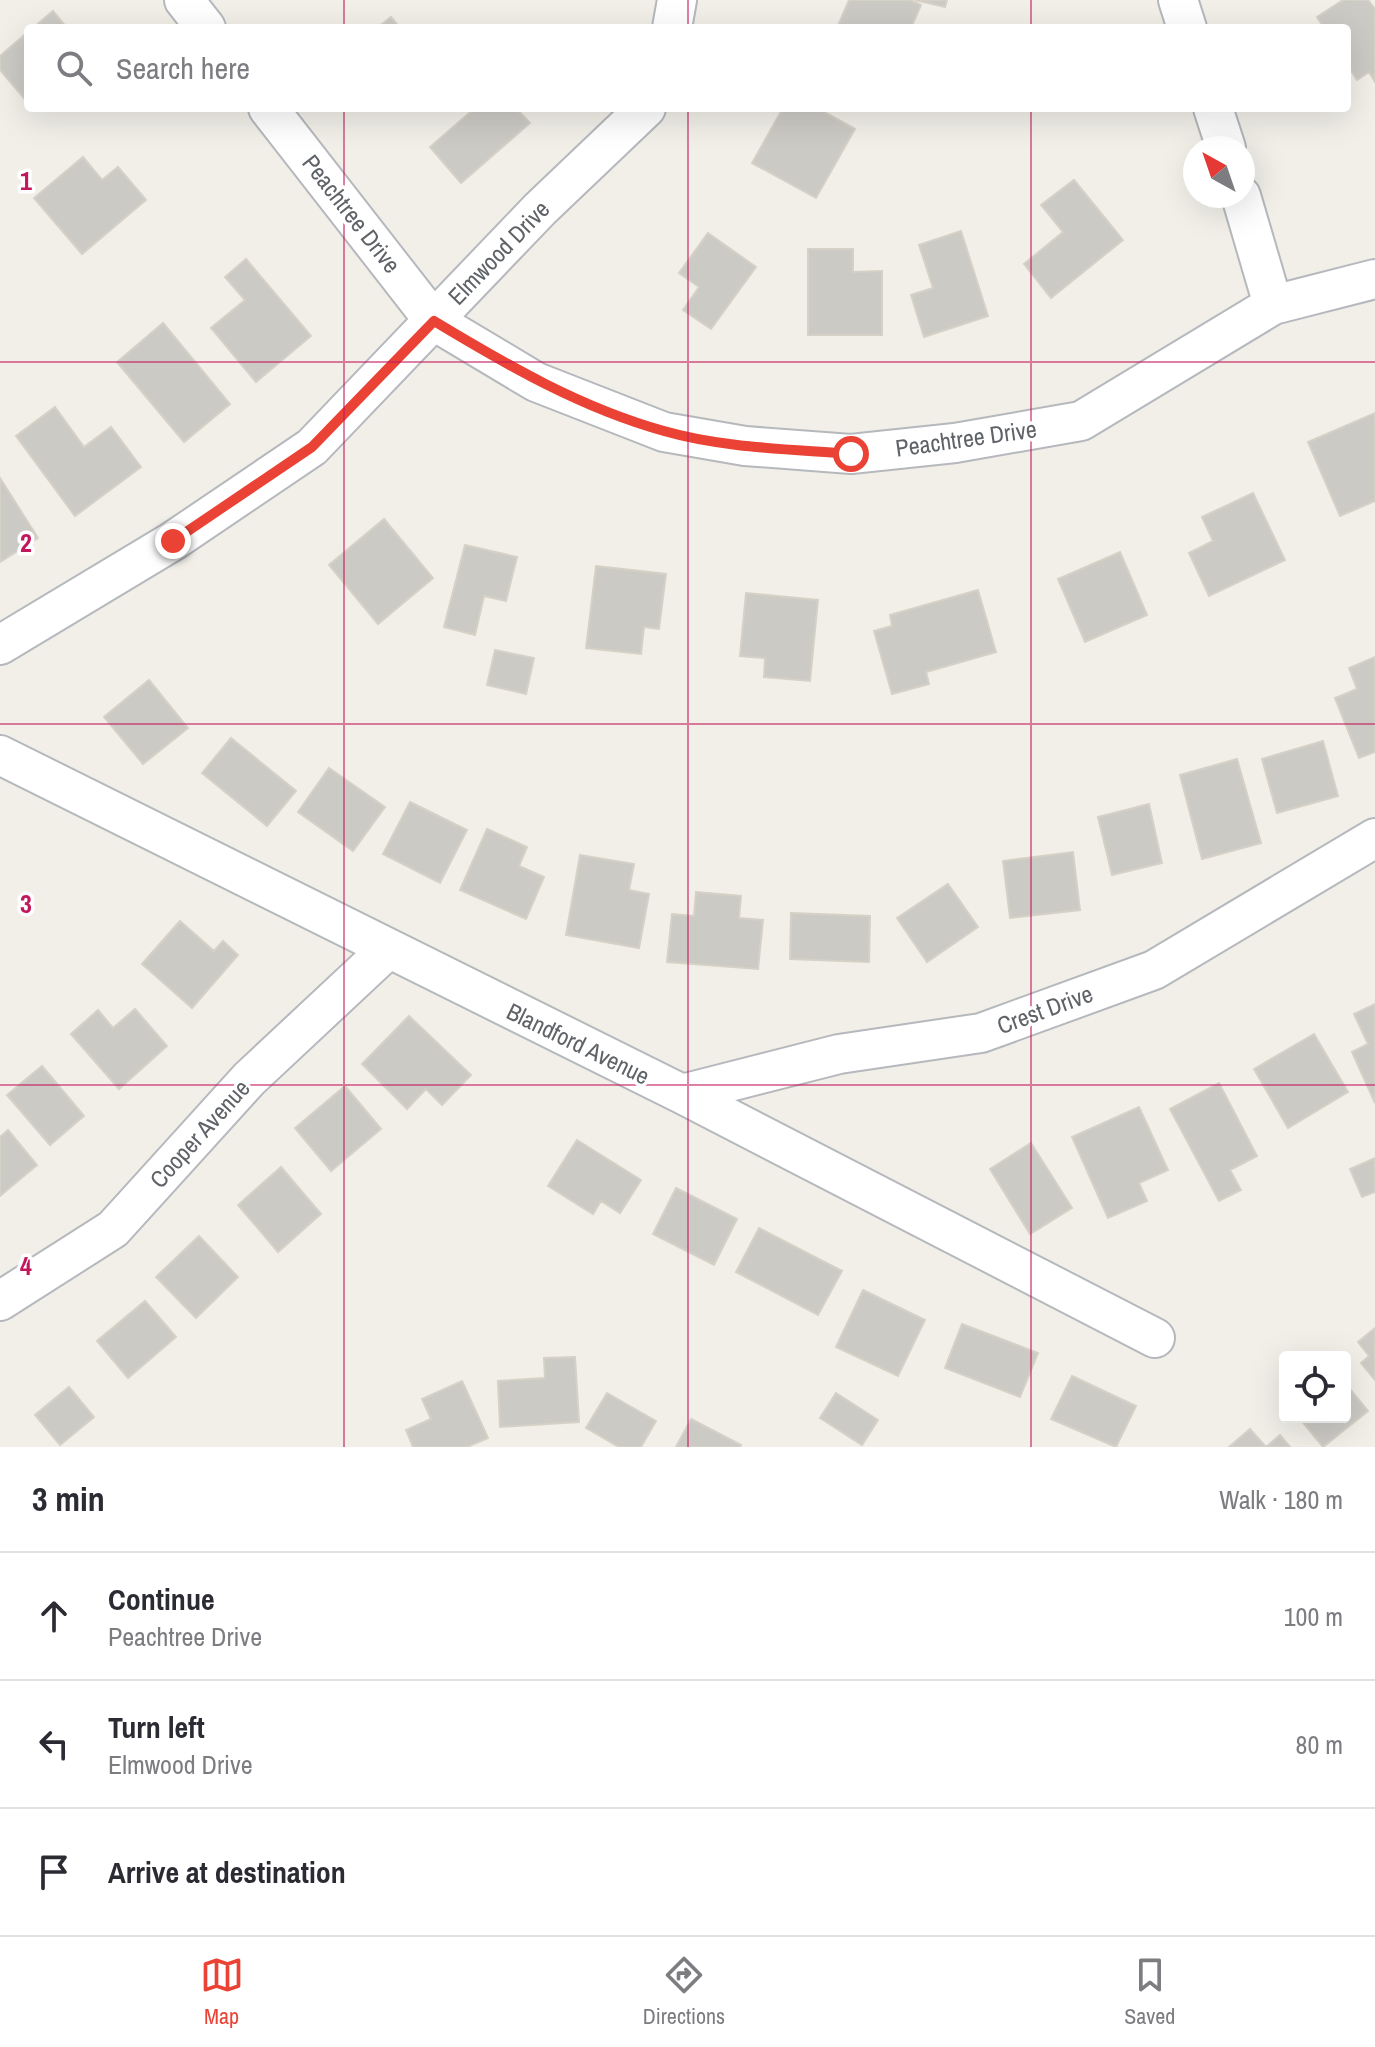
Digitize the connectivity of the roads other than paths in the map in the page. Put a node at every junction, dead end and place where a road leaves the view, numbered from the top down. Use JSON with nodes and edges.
{"nodes":[{"id":1,"x":184,"y":0,"type":"edge"},
{"id":2,"x":677,"y":0,"type":"edge"},
{"id":3,"x":1178,"y":0,"type":"edge"},
{"id":4,"x":203,"y":24,"type":"edge"},
{"id":5,"x":673,"y":24,"type":"edge"},
{"id":6,"x":1186,"y":24,"type":"edge"},
{"id":7,"x":271,"y":112,"type":"edge"},
{"id":8,"x":642,"y":112,"type":"edge"},
{"id":9,"x":1214,"y":112,"type":"edge"},
{"id":10,"x":1222,"y":136,"type":"edge"},
{"id":11,"x":1245,"y":208,"type":"edge"},
{"id":12,"x":1375,"y":279,"type":"edge"},
{"id":13,"x":1273,"y":305,"type":"junction"},
{"id":14,"x":434,"y":321,"type":"junction"},
{"id":15,"x":0,"y":645,"type":"edge"},
{"id":16,"x":0,"y":755,"type":"edge"},
{"id":17,"x":1375,"y":838,"type":"edge"},
{"id":18,"x":387,"y":950,"type":"junction"},
{"id":19,"x":682,"y":1094,"type":"junction"},
{"id":20,"x":0,"y":1301,"type":"edge"},
{"id":21,"x":1155,"y":1338,"type":"dead end"}],
"edges":[{"from":1,"to":4,"type":"street"},
{"from":2,"to":5,"type":"street"},
{"from":3,"to":6,"type":"street"},
{"from":7,"to":14,"type":"street","name":"Peachtree Drive"},
{"from":8,"to":14,"type":"street","name":"Elmwood Drive"},
{"from":9,"to":10,"type":"street"},
{"from":11,"to":13,"type":"street"},
{"from":12,"to":13,"type":"street","name":"Peachtree Drive"},
{"from":13,"to":14,"type":"street","name":"Peachtree Drive"},
{"from":14,"to":15,"type":"street","name":"Elmwood Drive"},
{"from":16,"to":18,"type":"street","name":"Blandford Avenue"},
{"from":17,"to":19,"type":"street","name":"Crest Drive"},
{"from":18,"to":19,"type":"street","name":"Blandford Avenue"},
{"from":18,"to":20,"type":"street","name":"Cooper Avenue"},
{"from":19,"to":21,"type":"street","name":"Blandford Avenue"}]}
